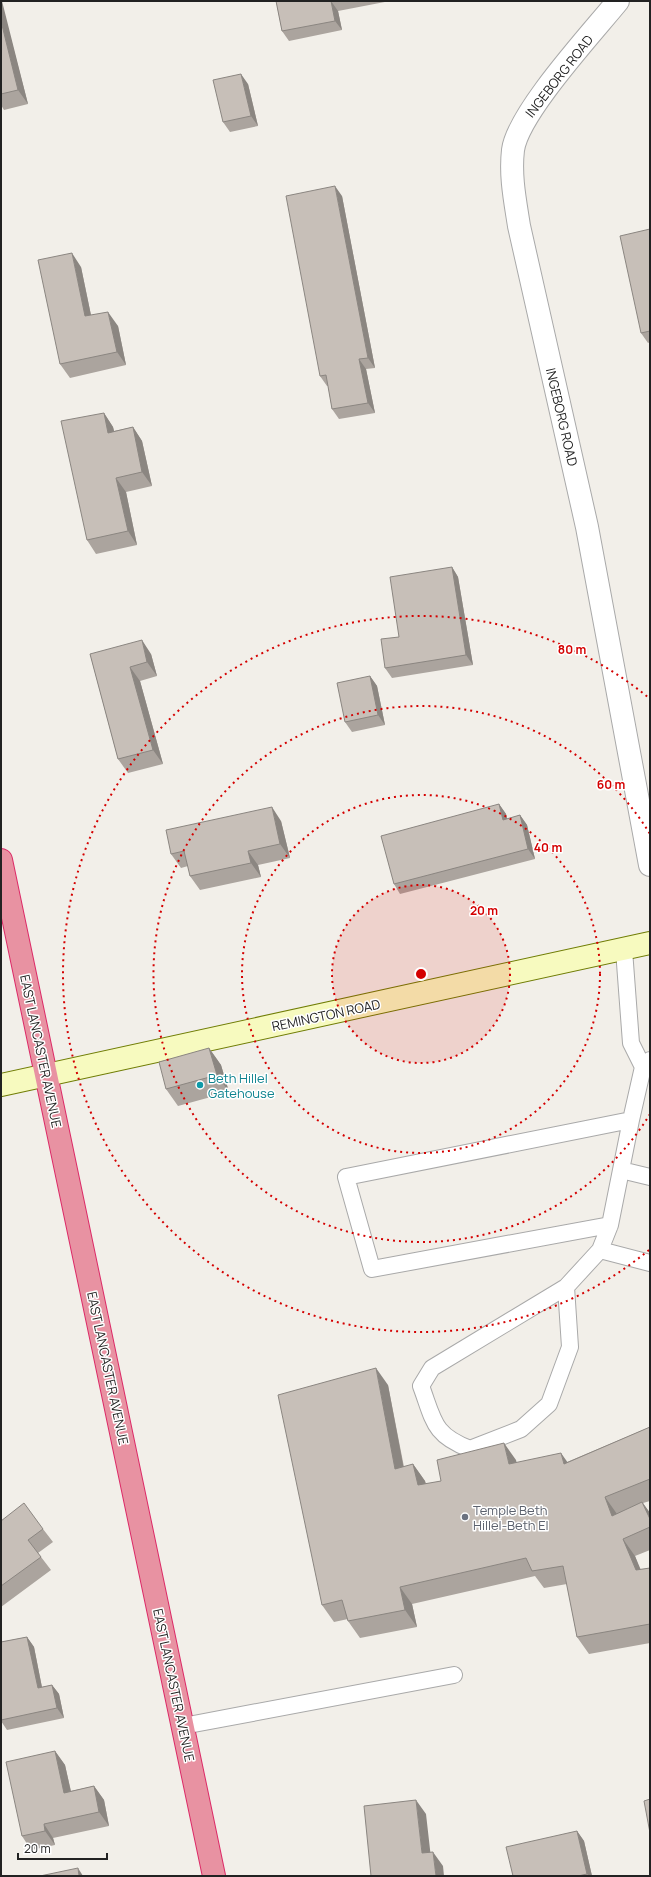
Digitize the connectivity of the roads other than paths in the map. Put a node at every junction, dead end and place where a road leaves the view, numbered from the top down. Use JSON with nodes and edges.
{"nodes":[{"id":1,"x":618,"y":1,"type":"edge"},
{"id":2,"x":1,"y":860,"type":"edge"},
{"id":3,"x":650,"y":865,"type":"edge"},
{"id":4,"x":650,"y":943,"type":"edge"},
{"id":5,"x":624,"y":950,"type":"junction"},
{"id":6,"x":646,"y":1063,"type":"edge"},
{"id":7,"x":46,"y":1076,"type":"junction"},
{"id":8,"x":1,"y":1085,"type":"edge"},
{"id":9,"x":644,"y":1090,"type":"edge"},
{"id":10,"x":631,"y":1120,"type":"junction"},
{"id":11,"x":620,"y":1170,"type":"junction"},
{"id":12,"x":650,"y":1177,"type":"edge"},
{"id":13,"x":610,"y":1225,"type":"junction"},
{"id":14,"x":600,"y":1250,"type":"junction"},
{"id":15,"x":650,"y":1263,"type":"edge"},
{"id":16,"x":566,"y":1287,"type":"junction"},
{"id":17,"x":454,"y":1675,"type":"dead end"},
{"id":18,"x":183,"y":1726,"type":"junction"},
{"id":19,"x":214,"y":1876,"type":"edge"}],
"edges":[{"from":1,"to":3,"type":"street","name":"INGEBORG ROAD"},
{"from":2,"to":7,"type":"highway","name":"EAST LANCASTER AVENUE"},
{"from":4,"to":5,"type":"main road","name":"REMINGTON ROAD"},
{"from":5,"to":6,"type":"lane"},
{"from":5,"to":7,"type":"main road","name":"REMINGTON ROAD"},
{"from":6,"to":9,"type":"lane"},
{"from":7,"to":8,"type":"main road","name":"REMINGTON ROAD"},
{"from":7,"to":18,"type":"highway","name":"EAST LANCASTER AVENUE"},
{"from":9,"to":10,"type":"lane"},
{"from":10,"to":11,"type":"lane"},
{"from":10,"to":13,"type":"lane"},
{"from":11,"to":12,"type":"lane"},
{"from":11,"to":13,"type":"lane"},
{"from":13,"to":14,"type":"lane"},
{"from":14,"to":15,"type":"lane"},
{"from":14,"to":16,"type":"lane"},
{"from":16,"to":16,"type":"lane"},
{"from":17,"to":18,"type":"lane"},
{"from":18,"to":19,"type":"highway","name":"EAST LANCASTER AVENUE"}]}
